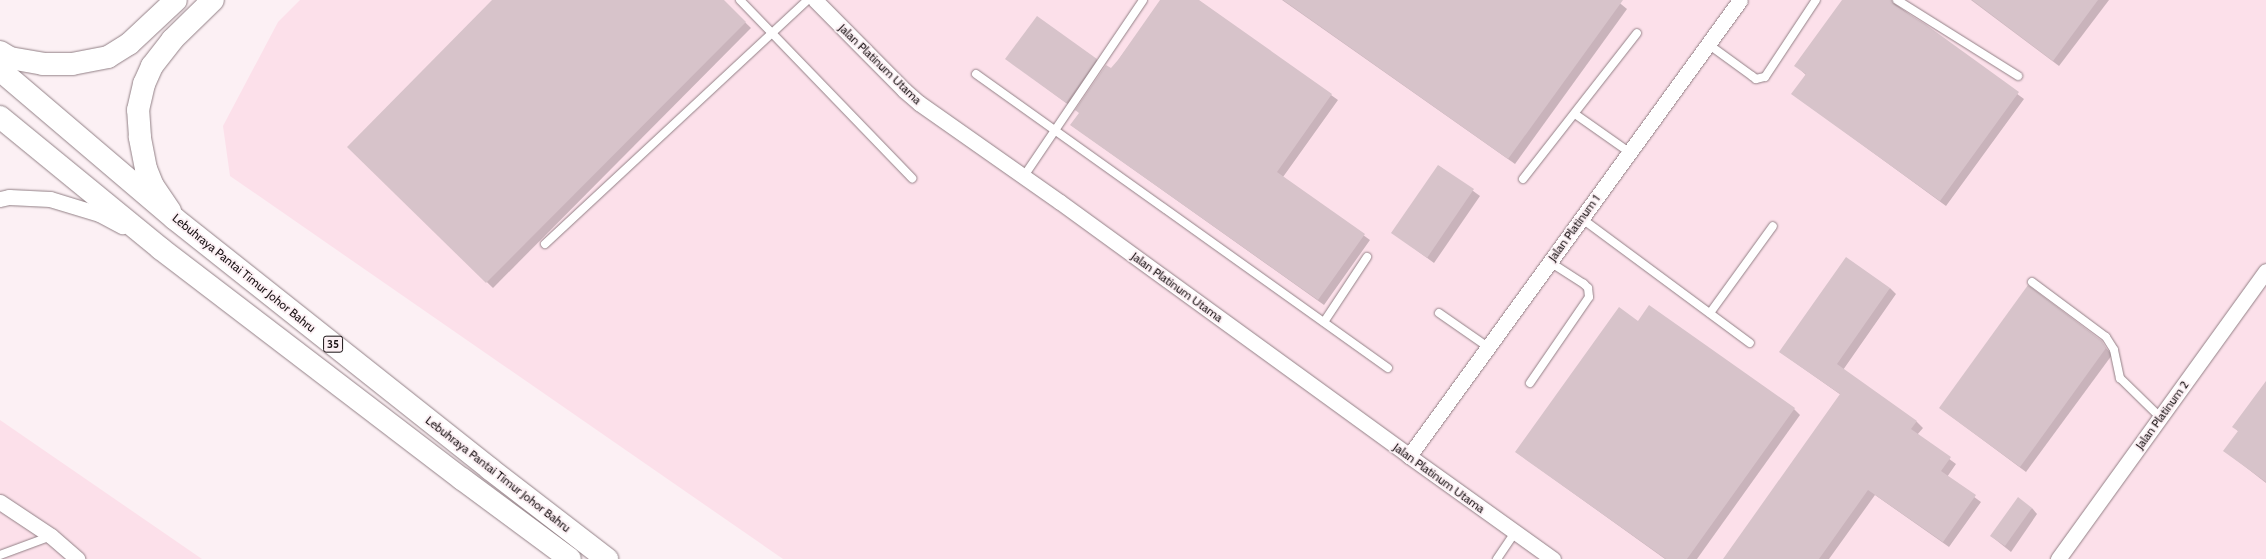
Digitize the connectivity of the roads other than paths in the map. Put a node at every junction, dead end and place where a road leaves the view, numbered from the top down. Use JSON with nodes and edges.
{"nodes":[{"id":1,"x":176,"y":0,"type":"edge"},
{"id":2,"x":214,"y":0,"type":"edge"},
{"id":3,"x":740,"y":0,"type":"edge"},
{"id":4,"x":808,"y":0,"type":"edge"},
{"id":5,"x":815,"y":0,"type":"edge"},
{"id":6,"x":1143,"y":0,"type":"edge"},
{"id":7,"x":1816,"y":0,"type":"edge"},
{"id":8,"x":1898,"y":0,"type":"edge"},
{"id":9,"x":1735,"y":2,"type":"edge"},
{"id":10,"x":772,"y":33,"type":"junction"},
{"id":11,"x":1637,"y":33,"type":"dead end"},
{"id":12,"x":1708,"y":44,"type":"junction"},
{"id":13,"x":0,"y":52,"type":"edge"},
{"id":14,"x":0,"y":70,"type":"edge"},
{"id":15,"x":976,"y":74,"type":"dead end"},
{"id":16,"x":2018,"y":76,"type":"dead end"},
{"id":17,"x":1575,"y":114,"type":"junction"},
{"id":18,"x":0,"y":117,"type":"edge"},
{"id":19,"x":1055,"y":131,"type":"junction"},
{"id":20,"x":1630,"y":152,"type":"junction"},
{"id":21,"x":1024,"y":176,"type":"junction"},
{"id":22,"x":912,"y":178,"type":"dead end"},
{"id":23,"x":1523,"y":179,"type":"dead end"},
{"id":24,"x":0,"y":199,"type":"edge"},
{"id":25,"x":1582,"y":218,"type":"junction"},
{"id":26,"x":175,"y":219,"type":"junction"},
{"id":27,"x":1773,"y":226,"type":"dead end"},
{"id":28,"x":545,"y":244,"type":"dead end"},
{"id":29,"x":161,"y":249,"type":"junction"},
{"id":30,"x":1367,"y":257,"type":"dead end"},
{"id":31,"x":1550,"y":262,"type":"junction"},
{"id":32,"x":2266,"y":271,"type":"edge"},
{"id":33,"x":2032,"y":282,"type":"dead end"},
{"id":34,"x":1439,"y":313,"type":"dead end"},
{"id":35,"x":1710,"y":313,"type":"junction"},
{"id":36,"x":1324,"y":322,"type":"junction"},
{"id":37,"x":1750,"y":343,"type":"dead end"},
{"id":38,"x":1488,"y":347,"type":"junction"},
{"id":39,"x":1388,"y":368,"type":"dead end"},
{"id":40,"x":1530,"y":384,"type":"dead end"},
{"id":41,"x":2160,"y":417,"type":"junction"},
{"id":42,"x":1409,"y":456,"type":"junction"},
{"id":43,"x":2,"y":506,"type":"edge"},
{"id":44,"x":1515,"y":532,"type":"junction"},
{"id":45,"x":51,"y":536,"type":"junction"},
{"id":46,"x":0,"y":554,"type":"edge"},
{"id":47,"x":78,"y":559,"type":"edge"},
{"id":48,"x":570,"y":559,"type":"edge"},
{"id":49,"x":607,"y":559,"type":"edge"},
{"id":50,"x":1497,"y":559,"type":"edge"},
{"id":51,"x":1554,"y":559,"type":"edge"},
{"id":52,"x":2058,"y":559,"type":"edge"}],
"edges":[{"from":1,"to":13,"type":"main road"},
{"from":2,"to":26,"type":"main road"},
{"from":3,"to":10,"type":"lane"},
{"from":4,"to":10,"type":"lane"},
{"from":5,"to":21,"type":"street","name":"Jalan Platinum Utama"},
{"from":6,"to":19,"type":"lane"},
{"from":7,"to":12,"type":"lane"},
{"from":8,"to":16,"type":"lane"},
{"from":9,"to":12,"type":"street","name":"Jalan Platinum 1"},
{"from":10,"to":22,"type":"lane"},
{"from":10,"to":28,"type":"lane"},
{"from":11,"to":17,"type":"lane"},
{"from":12,"to":20,"type":"street","name":"Jalan Platinum 1"},
{"from":14,"to":26,"type":"main road","name":"Lebuhraya Pantai Timur Johor Bahru","number":"35"},
{"from":15,"to":19,"type":"lane"},
{"from":17,"to":20,"type":"lane"},
{"from":17,"to":23,"type":"lane"},
{"from":18,"to":29,"type":"main road","name":"Lebuhraya Pantai Timur Johor Bahru","number":"35"},
{"from":19,"to":21,"type":"lane"},
{"from":19,"to":36,"type":"lane"},
{"from":20,"to":25,"type":"street","name":"Jalan Platinum 1"},
{"from":21,"to":42,"type":"street","name":"Jalan Platinum Utama"},
{"from":24,"to":29,"type":"street"},
{"from":25,"to":31,"type":"street","name":"Jalan Platinum 1"},
{"from":25,"to":35,"type":"lane"},
{"from":26,"to":49,"type":"main road","name":"Lebuhraya Pantai Timur Johor Bahru","number":"35"},
{"from":27,"to":35,"type":"lane"},
{"from":29,"to":48,"type":"main road","name":"Lebuhraya Pantai Timur Johor Bahru","number":"35"},
{"from":30,"to":36,"type":"lane"},
{"from":31,"to":38,"type":"street","name":"Jalan Platinum 1"},
{"from":31,"to":40,"type":"lane"},
{"from":32,"to":41,"type":"street","name":"Jalan Platinum 2"},
{"from":33,"to":41,"type":"lane"},
{"from":34,"to":38,"type":"lane"},
{"from":35,"to":37,"type":"lane"},
{"from":36,"to":39,"type":"lane"},
{"from":38,"to":42,"type":"street","name":"Jalan Platinum 1"},
{"from":41,"to":52,"type":"street","name":"Jalan Platinum 2"},
{"from":42,"to":44,"type":"street","name":"Jalan Platinum Utama"},
{"from":43,"to":45,"type":"street"},
{"from":44,"to":50,"type":"lane"},
{"from":44,"to":51,"type":"street","name":"Jalan Platinum Utama"},
{"from":45,"to":46,"type":"lane"},
{"from":45,"to":47,"type":"street"}]}
